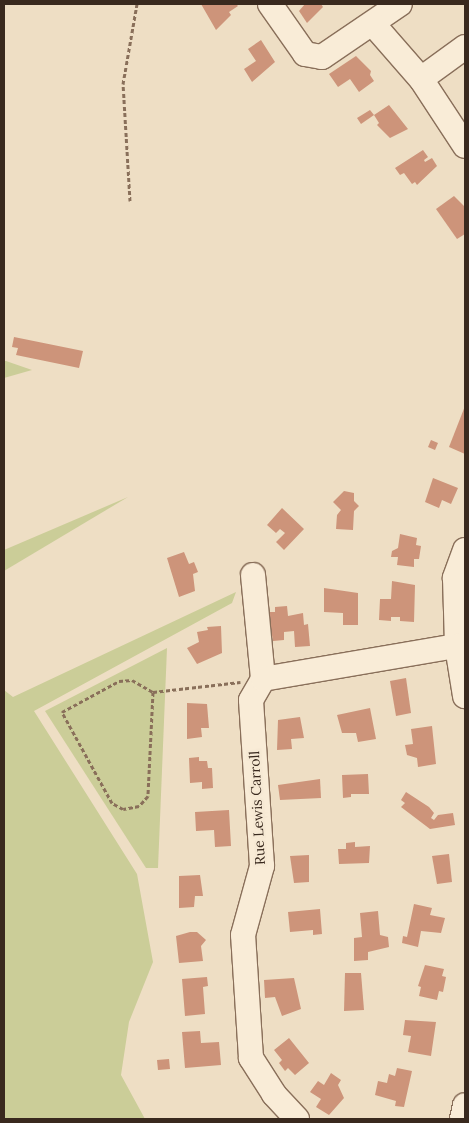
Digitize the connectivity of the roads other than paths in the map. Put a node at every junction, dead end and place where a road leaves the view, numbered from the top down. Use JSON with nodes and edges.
{"nodes":[{"id":1,"x":270,"y":4,"type":"edge"},
{"id":2,"x":400,"y":4,"type":"edge"},
{"id":3,"x":373,"y":24,"type":"junction"},
{"id":4,"x":465,"y":47,"type":"edge"},
{"id":5,"x":421,"y":79,"type":"junction"},
{"id":6,"x":465,"y":146,"type":"edge"},
{"id":7,"x":465,"y":550,"type":"edge"},
{"id":8,"x":253,"y":575,"type":"dead end"},
{"id":9,"x":457,"y":646,"type":"junction"},
{"id":10,"x":263,"y":679,"type":"junction"},
{"id":11,"x":465,"y":696,"type":"edge"},
{"id":12,"x":465,"y":1105,"type":"edge"},
{"id":13,"x":297,"y":1119,"type":"edge"},
{"id":14,"x":462,"y":1119,"type":"edge"}],
"edges":[{"from":1,"to":3,"type":"street"},
{"from":2,"to":3,"type":"street"},
{"from":3,"to":5,"type":"street"},
{"from":4,"to":5,"type":"street"},
{"from":5,"to":6,"type":"street"},
{"from":7,"to":9,"type":"street"},
{"from":8,"to":10,"type":"street"},
{"from":9,"to":10,"type":"street"},
{"from":9,"to":11,"type":"street"},
{"from":10,"to":13,"type":"street","name":"Rue Lewis Carroll"},
{"from":12,"to":14,"type":"street"}]}
